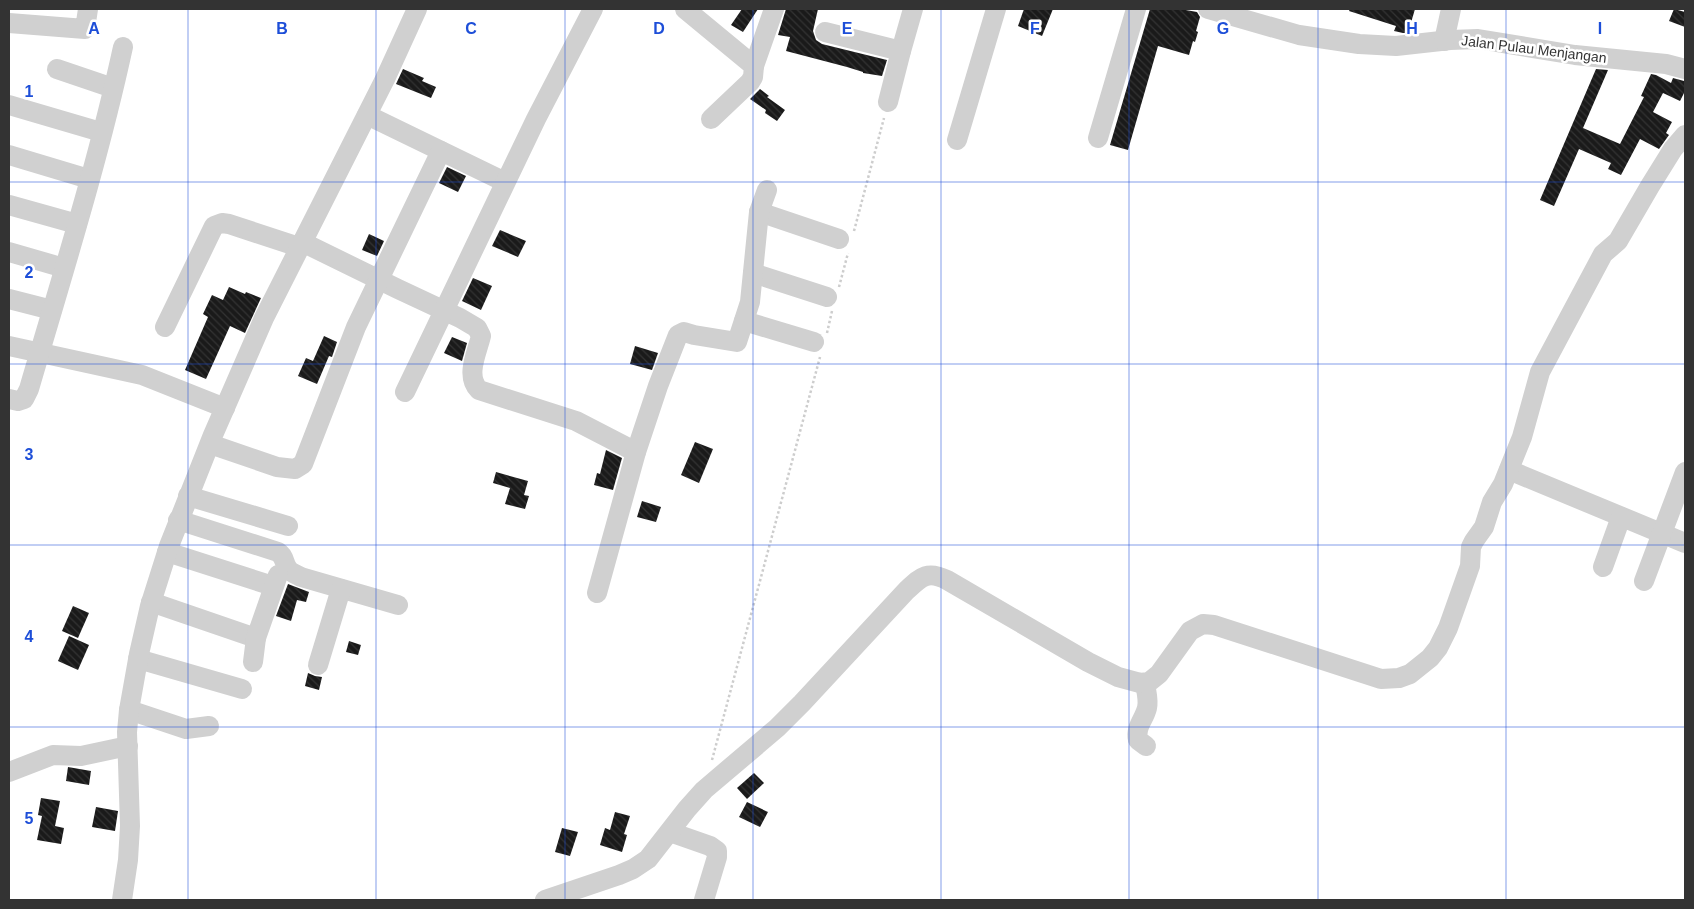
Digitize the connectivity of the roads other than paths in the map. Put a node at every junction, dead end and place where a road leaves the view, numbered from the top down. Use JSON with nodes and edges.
{"nodes":[{"id":1,"x":88,"y":9,"type":"edge"},
{"id":2,"x":417,"y":9,"type":"edge"},
{"id":3,"x":592,"y":9,"type":"edge"},
{"id":4,"x":685,"y":9,"type":"edge"},
{"id":5,"x":774,"y":9,"type":"edge"},
{"id":6,"x":913,"y":9,"type":"edge"},
{"id":7,"x":996,"y":9,"type":"edge"},
{"id":8,"x":1136,"y":9,"type":"edge"},
{"id":9,"x":1208,"y":9,"type":"edge"},
{"id":10,"x":1451,"y":9,"type":"edge"},
{"id":11,"x":9,"y":22,"type":"edge"},
{"id":12,"x":825,"y":32,"type":"dead end"},
{"id":13,"x":1444,"y":41,"type":"junction"},
{"id":14,"x":123,"y":47,"type":"dead end"},
{"id":15,"x":901,"y":51,"type":"junction"},
{"id":16,"x":754,"y":66,"type":"junction"},
{"id":17,"x":57,"y":68,"type":"dead end"},
{"id":18,"x":1685,"y":69,"type":"edge"},
{"id":19,"x":113,"y":88,"type":"junction"},
{"id":20,"x":888,"y":102,"type":"road end"},
{"id":21,"x":9,"y":105,"type":"edge"},
{"id":22,"x":366,"y":115,"type":"junction"},
{"id":23,"x":711,"y":119,"type":"dead end"},
{"id":24,"x":102,"y":132,"type":"junction"},
{"id":25,"x":1685,"y":135,"type":"edge"},
{"id":26,"x":1098,"y":138,"type":"dead end"},
{"id":27,"x":957,"y":140,"type":"dead end"},
{"id":28,"x":441,"y":151,"type":"junction"},
{"id":29,"x":9,"y":155,"type":"edge"},
{"id":30,"x":89,"y":180,"type":"junction"},
{"id":31,"x":505,"y":182,"type":"junction"},
{"id":32,"x":768,"y":190,"type":"dead end"},
{"id":33,"x":9,"y":205,"type":"edge"},
{"id":34,"x":759,"y":212,"type":"junction"},
{"id":35,"x":77,"y":224,"type":"junction"},
{"id":36,"x":847,"y":240,"type":"road end"},
{"id":37,"x":301,"y":244,"type":"junction"},
{"id":38,"x":9,"y":252,"type":"edge"},
{"id":39,"x":64,"y":268,"type":"junction"},
{"id":40,"x":753,"y":273,"type":"junction"},
{"id":41,"x":380,"y":280,"type":"junction"},
{"id":42,"x":833,"y":298,"type":"road end"},
{"id":43,"x":9,"y":299,"type":"edge"},
{"id":44,"x":52,"y":310,"type":"junction"},
{"id":45,"x":444,"y":310,"type":"junction"},
{"id":46,"x":744,"y":321,"type":"junction"},
{"id":47,"x":165,"y":327,"type":"dead end"},
{"id":48,"x":820,"y":344,"type":"road end"},
{"id":49,"x":9,"y":346,"type":"edge"},
{"id":50,"x":39,"y":354,"type":"junction"},
{"id":51,"x":405,"y":392,"type":"dead end"},
{"id":52,"x":9,"y":400,"type":"edge"},
{"id":53,"x":225,"y":408,"type":"junction"},
{"id":54,"x":210,"y":444,"type":"junction"},
{"id":55,"x":636,"y":452,"type":"junction"},
{"id":56,"x":1509,"y":470,"type":"junction"},
{"id":57,"x":1685,"y":472,"type":"edge"},
{"id":58,"x":188,"y":496,"type":"junction"},
{"id":59,"x":1621,"y":517,"type":"junction"},
{"id":60,"x":178,"y":520,"type":"junction"},
{"id":61,"x":288,"y":526,"type":"dead end"},
{"id":62,"x":1663,"y":534,"type":"junction"},
{"id":63,"x":1685,"y":543,"type":"edge"},
{"id":64,"x":167,"y":552,"type":"junction"},
{"id":65,"x":286,"y":562,"type":"junction"},
{"id":66,"x":1603,"y":567,"type":"dead end"},
{"id":67,"x":1644,"y":581,"type":"dead end"},
{"id":68,"x":273,"y":586,"type":"junction"},
{"id":69,"x":341,"y":589,"type":"junction"},
{"id":70,"x":597,"y":593,"type":"dead end"},
{"id":71,"x":151,"y":602,"type":"junction"},
{"id":72,"x":398,"y":605,"type":"dead end"},
{"id":73,"x":256,"y":638,"type":"junction"},
{"id":74,"x":138,"y":659,"type":"junction"},
{"id":75,"x":253,"y":662,"type":"dead end"},
{"id":76,"x":318,"y":665,"type":"dead end"},
{"id":77,"x":1145,"y":683,"type":"junction"},
{"id":78,"x":242,"y":688,"type":"dead end"},
{"id":79,"x":129,"y":710,"type":"junction"},
{"id":80,"x":210,"y":726,"type":"dead end"},
{"id":81,"x":128,"y":746,"type":"junction"},
{"id":82,"x":1146,"y":746,"type":"dead end"},
{"id":83,"x":9,"y":772,"type":"edge"},
{"id":84,"x":670,"y":832,"type":"junction"},
{"id":85,"x":122,"y":900,"type":"edge"},
{"id":86,"x":545,"y":900,"type":"edge"},
{"id":87,"x":704,"y":900,"type":"edge"}],
"edges":[{"from":1,"to":11,"type":"street"},
{"from":2,"to":22,"type":"street"},
{"from":3,"to":31,"type":"street"},
{"from":4,"to":16,"type":"street"},
{"from":5,"to":16,"type":"street"},
{"from":6,"to":15,"type":"street"},
{"from":7,"to":27,"type":"street"},
{"from":8,"to":26,"type":"street"},
{"from":9,"to":13,"type":"street","name":"Jalan Pulau Menjangan"},
{"from":10,"to":13,"type":"street"},
{"from":12,"to":15,"type":"street"},
{"from":13,"to":18,"type":"street","name":"Jalan Pulau Menjangan"},
{"from":14,"to":19,"type":"street"},
{"from":15,"to":20,"type":"street"},
{"from":16,"to":23,"type":"street"},
{"from":17,"to":19,"type":"street"},
{"from":19,"to":24,"type":"street"},
{"from":21,"to":24,"type":"street"},
{"from":22,"to":28,"type":"street"},
{"from":22,"to":37,"type":"street"},
{"from":24,"to":30,"type":"street"},
{"from":25,"to":56,"type":"street"},
{"from":28,"to":31,"type":"street"},
{"from":28,"to":41,"type":"street"},
{"from":29,"to":30,"type":"street"},
{"from":30,"to":35,"type":"street"},
{"from":31,"to":45,"type":"street"},
{"from":32,"to":34,"type":"street"},
{"from":33,"to":35,"type":"street"},
{"from":34,"to":36,"type":"street"},
{"from":34,"to":40,"type":"street"},
{"from":35,"to":39,"type":"street"},
{"from":37,"to":41,"type":"street"},
{"from":37,"to":47,"type":"street"},
{"from":37,"to":53,"type":"street"},
{"from":38,"to":39,"type":"street"},
{"from":39,"to":44,"type":"street"},
{"from":40,"to":42,"type":"street"},
{"from":40,"to":46,"type":"street"},
{"from":41,"to":45,"type":"street"},
{"from":41,"to":54,"type":"street"},
{"from":43,"to":44,"type":"street"},
{"from":44,"to":50,"type":"street"},
{"from":45,"to":51,"type":"street"},
{"from":45,"to":55,"type":"street"},
{"from":46,"to":48,"type":"street"},
{"from":46,"to":55,"type":"street"},
{"from":49,"to":50,"type":"street"},
{"from":50,"to":52,"type":"street"},
{"from":50,"to":53,"type":"street"},
{"from":53,"to":54,"type":"street"},
{"from":54,"to":58,"type":"street"},
{"from":55,"to":70,"type":"street"},
{"from":56,"to":59,"type":"street"},
{"from":56,"to":77,"type":"street"},
{"from":57,"to":62,"type":"street"},
{"from":58,"to":60,"type":"street"},
{"from":58,"to":61,"type":"street"},
{"from":59,"to":62,"type":"street"},
{"from":59,"to":66,"type":"street"},
{"from":60,"to":64,"type":"street"},
{"from":60,"to":65,"type":"street"},
{"from":62,"to":63,"type":"street"},
{"from":62,"to":67,"type":"street"},
{"from":64,"to":68,"type":"street"},
{"from":64,"to":71,"type":"street"},
{"from":65,"to":68,"type":"street"},
{"from":65,"to":69,"type":"street"},
{"from":68,"to":73,"type":"street"},
{"from":69,"to":72,"type":"street"},
{"from":69,"to":76,"type":"street"},
{"from":71,"to":73,"type":"street"},
{"from":71,"to":74,"type":"street"},
{"from":73,"to":75,"type":"street"},
{"from":74,"to":78,"type":"street"},
{"from":74,"to":79,"type":"street"},
{"from":77,"to":82,"type":"street"},
{"from":77,"to":84,"type":"street"},
{"from":79,"to":80,"type":"street"},
{"from":79,"to":81,"type":"street"},
{"from":81,"to":83,"type":"street"},
{"from":81,"to":85,"type":"street"},
{"from":84,"to":86,"type":"street"},
{"from":84,"to":87,"type":"street"}]}
